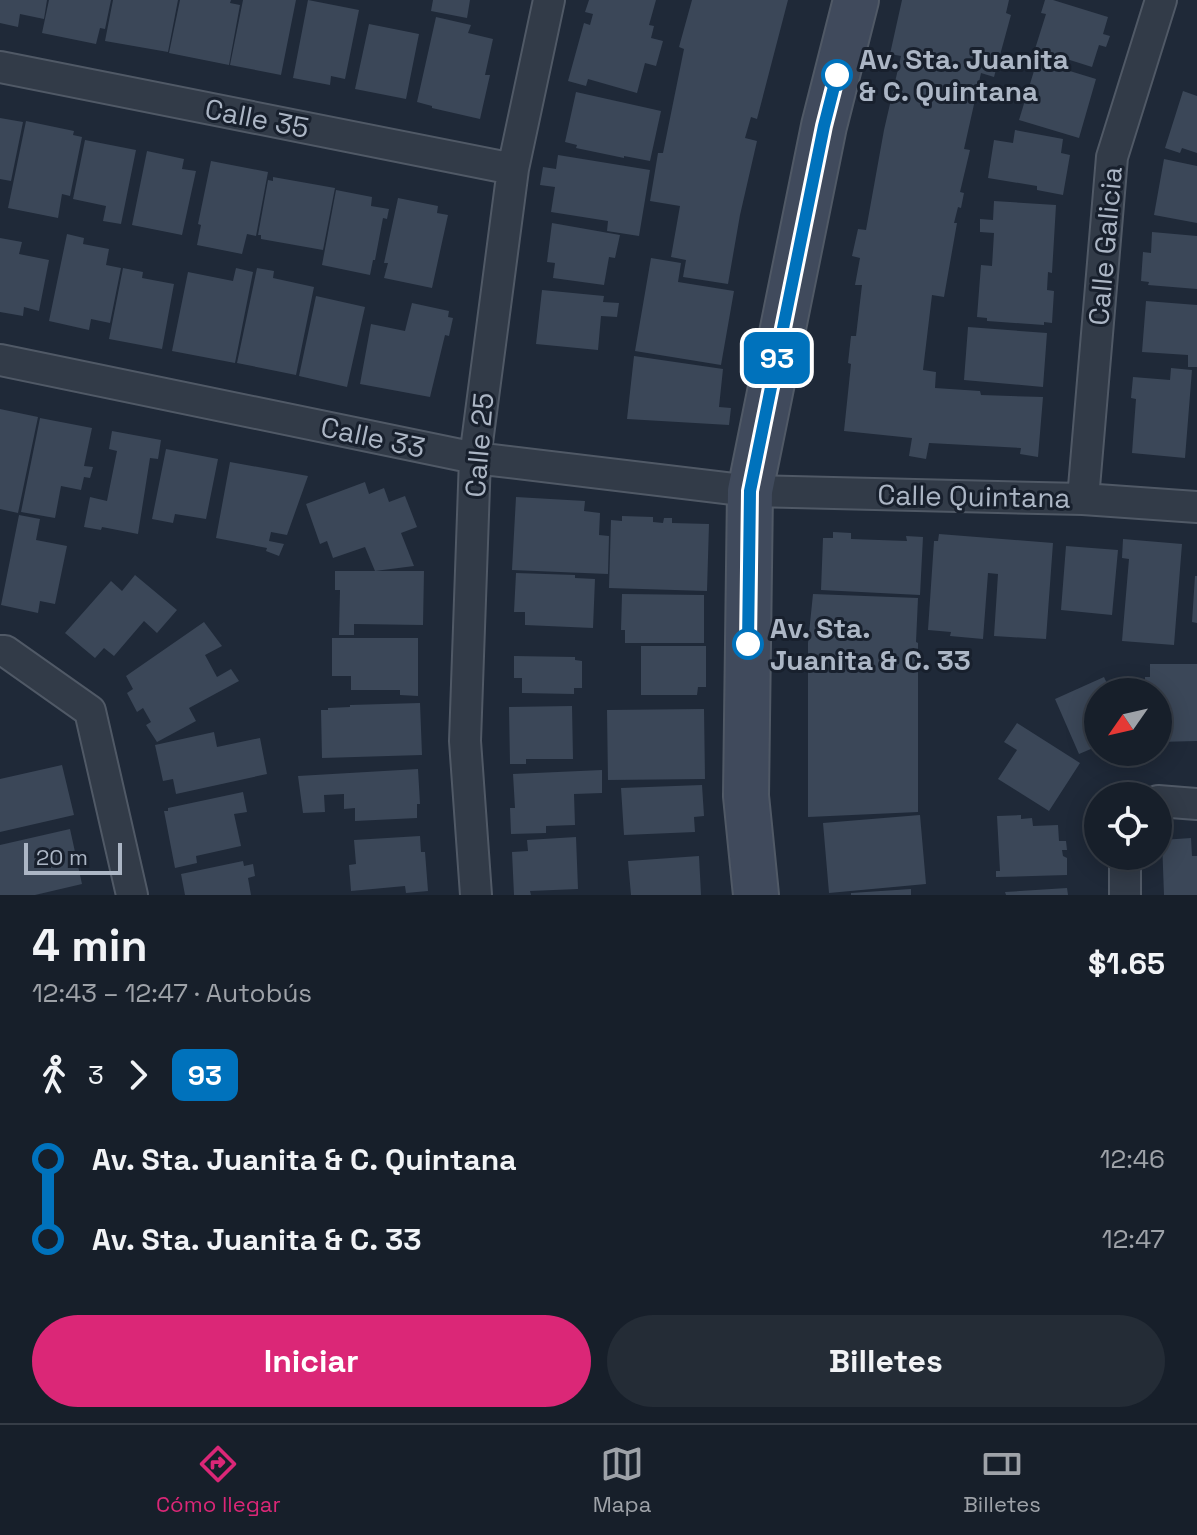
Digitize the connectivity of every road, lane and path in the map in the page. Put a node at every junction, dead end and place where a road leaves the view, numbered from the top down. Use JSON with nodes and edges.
{"nodes":[{"id":1,"x":549,"y":0,"type":"edge"},
{"id":2,"x":856,"y":0,"type":"edge"},
{"id":3,"x":1161,"y":0,"type":"edge"},
{"id":4,"x":0,"y":67,"type":"edge"},
{"id":5,"x":513,"y":169,"type":"junction"},
{"id":6,"x":0,"y":360,"type":"edge"},
{"id":7,"x":475,"y":458,"type":"junction"},
{"id":8,"x":750,"y":491,"type":"junction"},
{"id":9,"x":1083,"y":499,"type":"junction"},
{"id":10,"x":1197,"y":507,"type":"edge"},
{"id":11,"x":0,"y":651,"type":"edge"},
{"id":12,"x":1172,"y":802,"type":"edge"},
{"id":13,"x":1197,"y":804,"type":"edge"},
{"id":14,"x":1125,"y":870,"type":"edge"},
{"id":15,"x":132,"y":895,"type":"edge"},
{"id":16,"x":476,"y":895,"type":"edge"},
{"id":17,"x":756,"y":895,"type":"edge"},
{"id":18,"x":1125,"y":895,"type":"edge"}],
"edges":[{"from":1,"to":5,"type":"street","name":"Calle 25"},
{"from":2,"to":8,"type":"street"},
{"from":3,"to":9,"type":"street","name":"Calle Galicia"},
{"from":4,"to":5,"type":"street","name":"Calle 35"},
{"from":5,"to":7,"type":"street","name":"Calle 25"},
{"from":6,"to":7,"type":"street","name":"Calle 33"},
{"from":7,"to":8,"type":"street","name":"Calle 33"},
{"from":7,"to":16,"type":"street","name":"Calle 25"},
{"from":8,"to":9,"type":"street","name":"Calle Quintana"},
{"from":8,"to":17,"type":"street"},
{"from":9,"to":10,"type":"street","name":"Calle Quintana"},
{"from":11,"to":15,"type":"street"},
{"from":12,"to":13,"type":"street"},
{"from":14,"to":18,"type":"street"}]}
